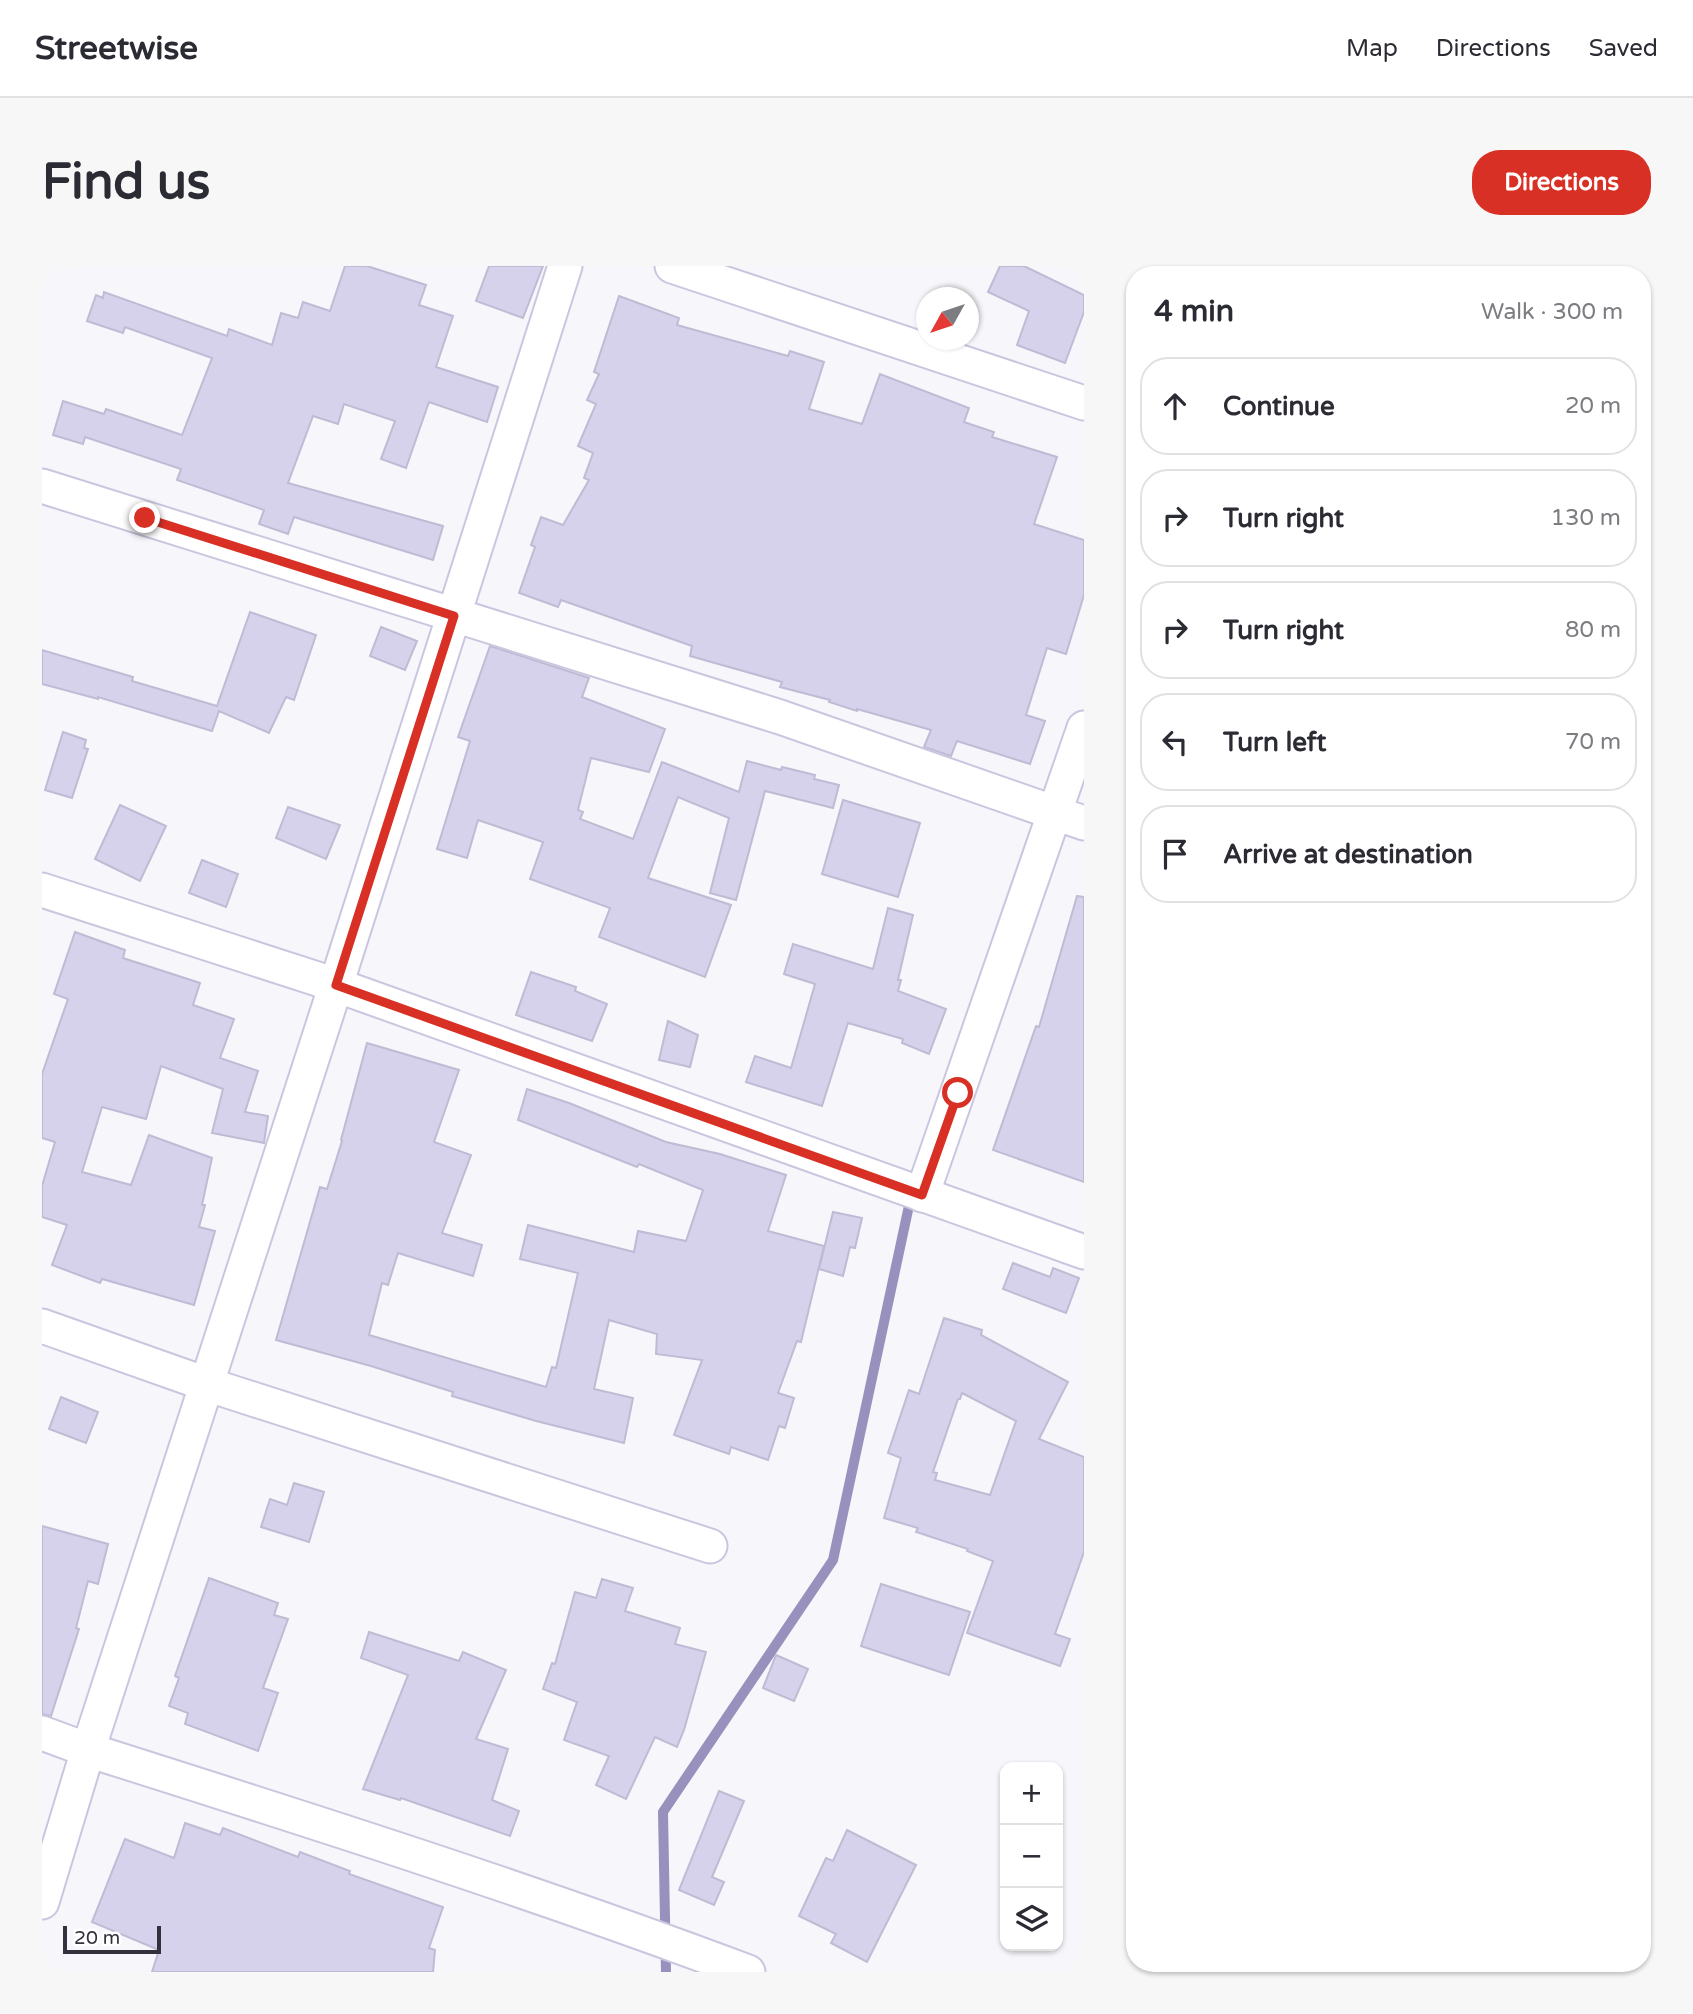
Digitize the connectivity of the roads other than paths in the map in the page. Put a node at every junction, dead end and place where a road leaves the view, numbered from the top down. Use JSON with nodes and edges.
{"nodes":[{"id":1,"x":565,"y":266,"type":"edge"},
{"id":2,"x":671,"y":266,"type":"edge"},
{"id":3,"x":1084,"y":402,"type":"edge"},
{"id":4,"x":42,"y":486,"type":"edge"},
{"id":5,"x":454,"y":616,"type":"junction"},
{"id":6,"x":1084,"y":728,"type":"edge"},
{"id":7,"x":1069,"y":819,"type":"edge"},
{"id":8,"x":42,"y":890,"type":"edge"},
{"id":9,"x":336,"y":985,"type":"junction"},
{"id":10,"x":922,"y":1195,"type":"junction"},
{"id":11,"x":1084,"y":1252,"type":"edge"},
{"id":12,"x":42,"y":1326,"type":"edge"},
{"id":13,"x":206,"y":1384,"type":"junction"},
{"id":14,"x":710,"y":1546,"type":"dead end"},
{"id":15,"x":42,"y":1733,"type":"edge"},
{"id":16,"x":88,"y":1750,"type":"junction"},
{"id":17,"x":42,"y":1902,"type":"edge"},
{"id":18,"x":748,"y":1972,"type":"edge"}],
"edges":[{"from":1,"to":5,"type":"street"},
{"from":2,"to":3,"type":"street"},
{"from":4,"to":5,"type":"street"},
{"from":5,"to":7,"type":"street"},
{"from":5,"to":9,"type":"street"},
{"from":6,"to":7,"type":"street"},
{"from":7,"to":10,"type":"street"},
{"from":8,"to":9,"type":"street"},
{"from":9,"to":10,"type":"street"},
{"from":9,"to":13,"type":"street"},
{"from":10,"to":11,"type":"street"},
{"from":12,"to":13,"type":"street"},
{"from":13,"to":14,"type":"street"},
{"from":13,"to":16,"type":"street"},
{"from":15,"to":16,"type":"street"},
{"from":16,"to":17,"type":"street"},
{"from":16,"to":18,"type":"street"}]}
